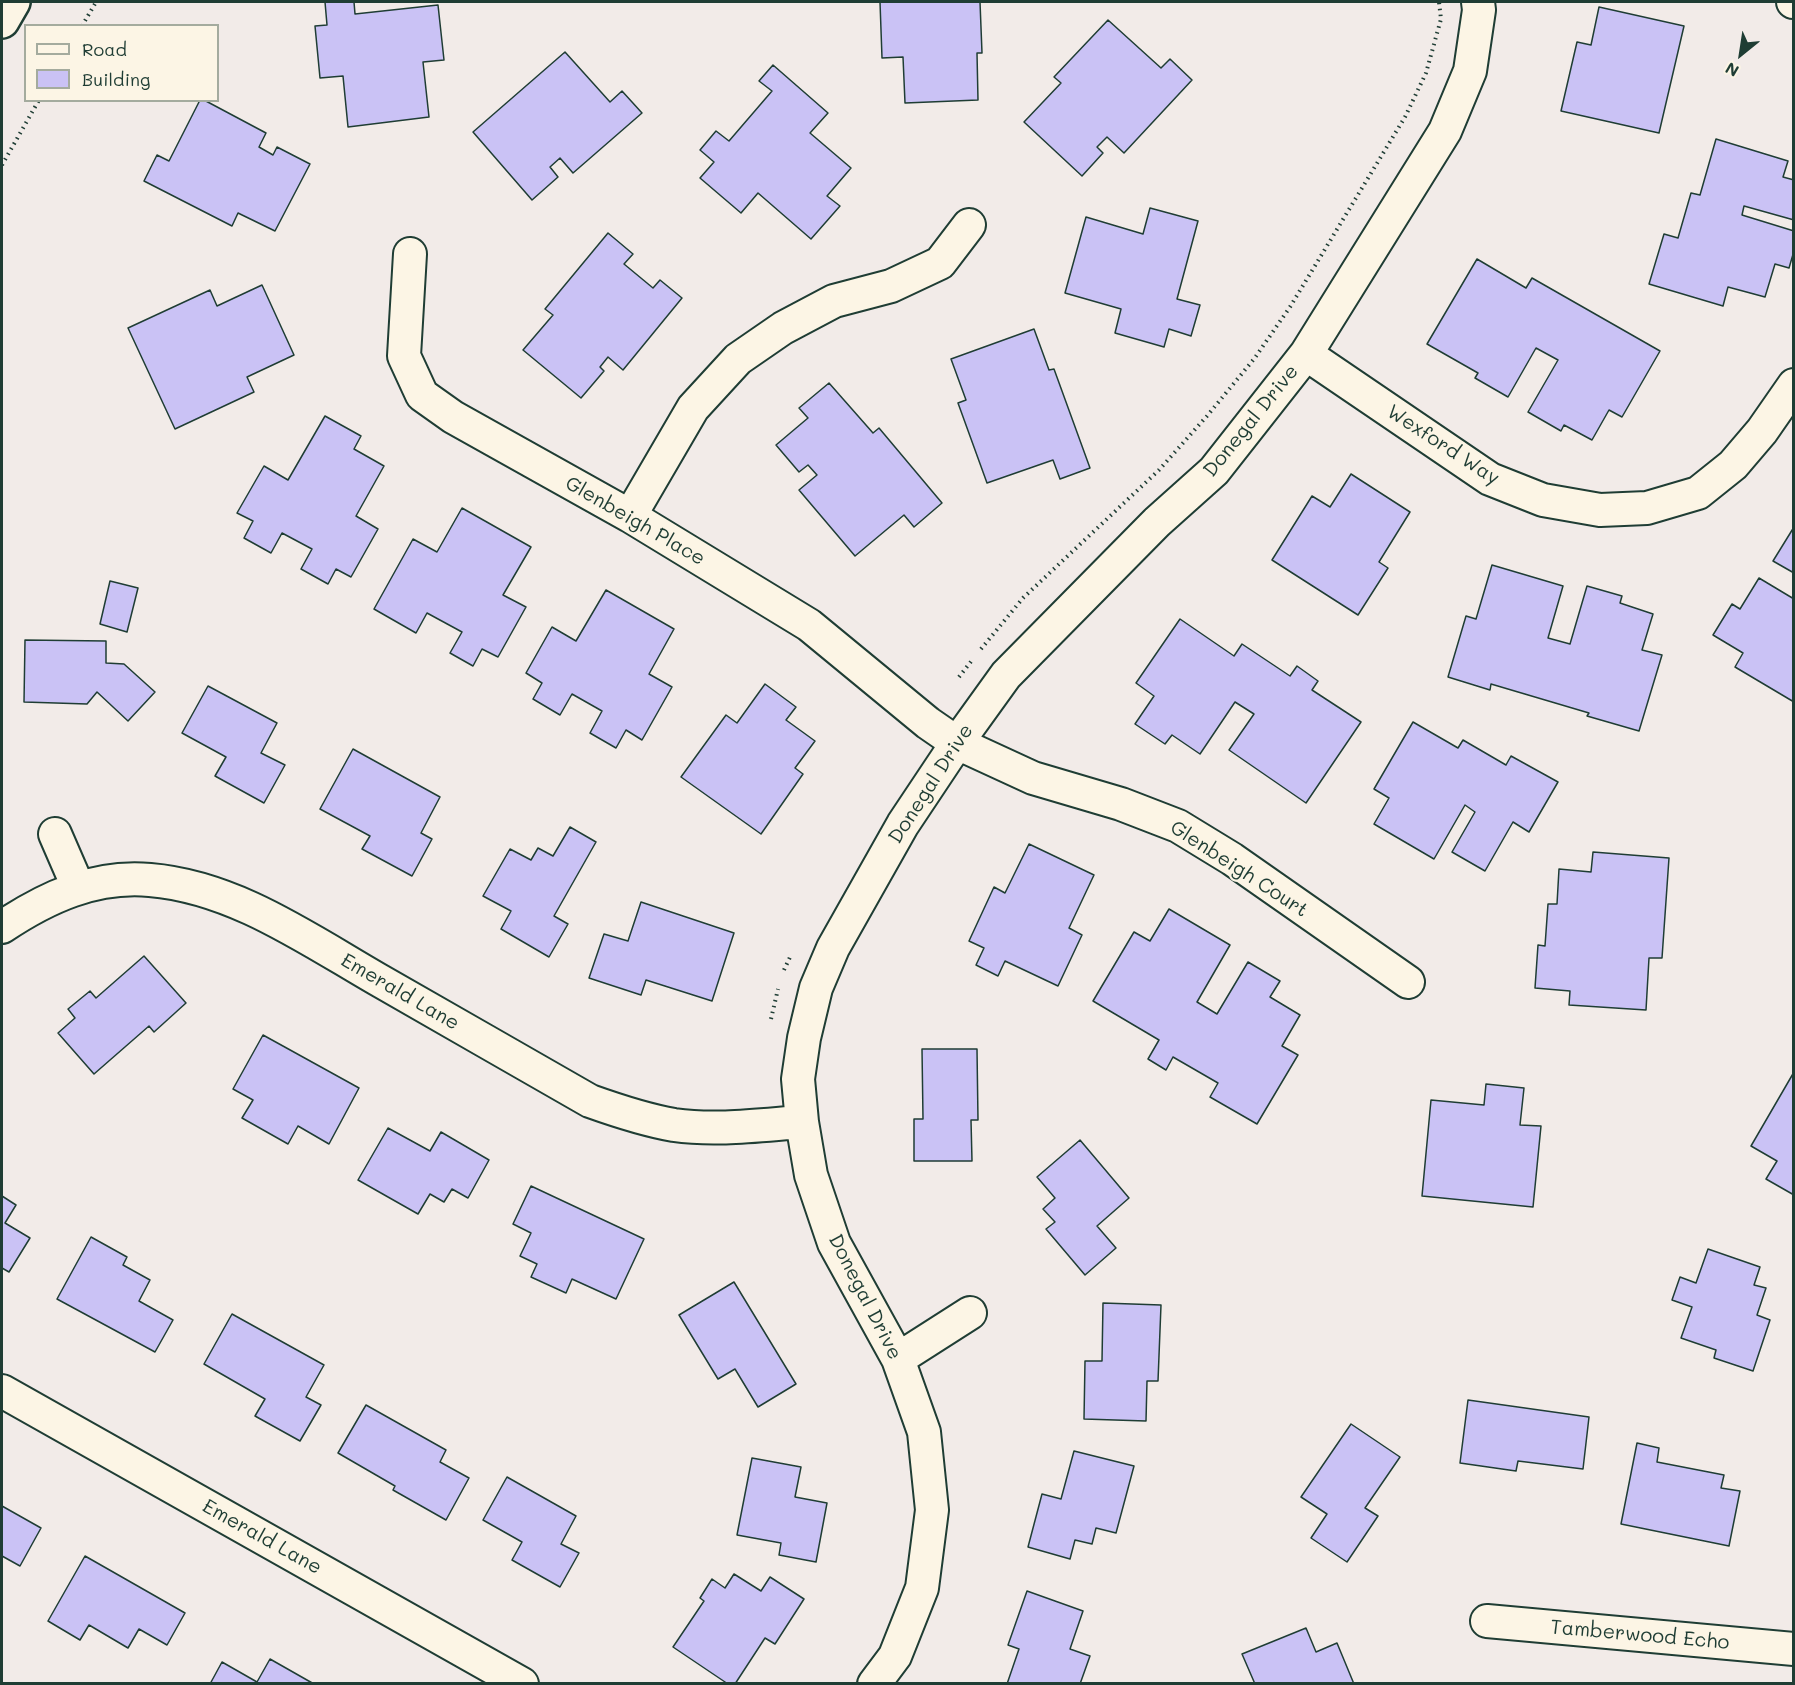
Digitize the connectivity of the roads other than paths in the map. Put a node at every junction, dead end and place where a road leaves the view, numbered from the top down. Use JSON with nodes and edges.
{"nodes":[{"id":1,"x":13,"y":2,"type":"edge"},
{"id":2,"x":1478,"y":2,"type":"edge"},
{"id":3,"x":2,"y":21,"type":"edge"},
{"id":4,"x":969,"y":225,"type":"dead end"},
{"id":5,"x":410,"y":254,"type":"dead end"},
{"id":6,"x":1305,"y":354,"type":"junction"},
{"id":7,"x":1794,"y":385,"type":"edge"},
{"id":8,"x":630,"y":516,"type":"junction"},
{"id":9,"x":957,"y":743,"type":"junction"},
{"id":10,"x":55,"y":834,"type":"dead end"},
{"id":11,"x":78,"y":887,"type":"junction"},
{"id":12,"x":2,"y":927,"type":"edge"},
{"id":13,"x":1408,"y":982,"type":"dead end"},
{"id":14,"x":802,"y":1122,"type":"junction"},
{"id":15,"x":970,"y":1313,"type":"dead end"},
{"id":16,"x":898,"y":1359,"type":"junction"},
{"id":17,"x":2,"y":1391,"type":"edge"},
{"id":18,"x":1487,"y":1621,"type":"dead end"},
{"id":19,"x":1794,"y":1649,"type":"edge"},
{"id":20,"x":522,"y":1683,"type":"edge"},
{"id":21,"x":874,"y":1683,"type":"edge"}],
"edges":[{"from":1,"to":3,"type":"main road"},
{"from":2,"to":6,"type":"street","name":"Donegal Drive"},
{"from":4,"to":8,"type":"street"},
{"from":5,"to":8,"type":"street","name":"Glenbeigh Place"},
{"from":6,"to":7,"type":"street","name":"Wexford Way"},
{"from":6,"to":9,"type":"street","name":"Donegal Drive"},
{"from":8,"to":9,"type":"street","name":"Glenbeigh Place"},
{"from":9,"to":13,"type":"street","name":"Glenbeigh Court"},
{"from":9,"to":14,"type":"street","name":"Donegal Drive"},
{"from":10,"to":11,"type":"street"},
{"from":11,"to":12,"type":"street","name":"Emerald Lane"},
{"from":11,"to":14,"type":"street","name":"Emerald Lane"},
{"from":14,"to":16,"type":"street","name":"Donegal Drive"},
{"from":15,"to":16,"type":"street"},
{"from":16,"to":21,"type":"street","name":"Donegal Drive"},
{"from":17,"to":20,"type":"street","name":"Emerald Lane"},
{"from":18,"to":19,"type":"street","name":"Tamberwood Echo"}]}
